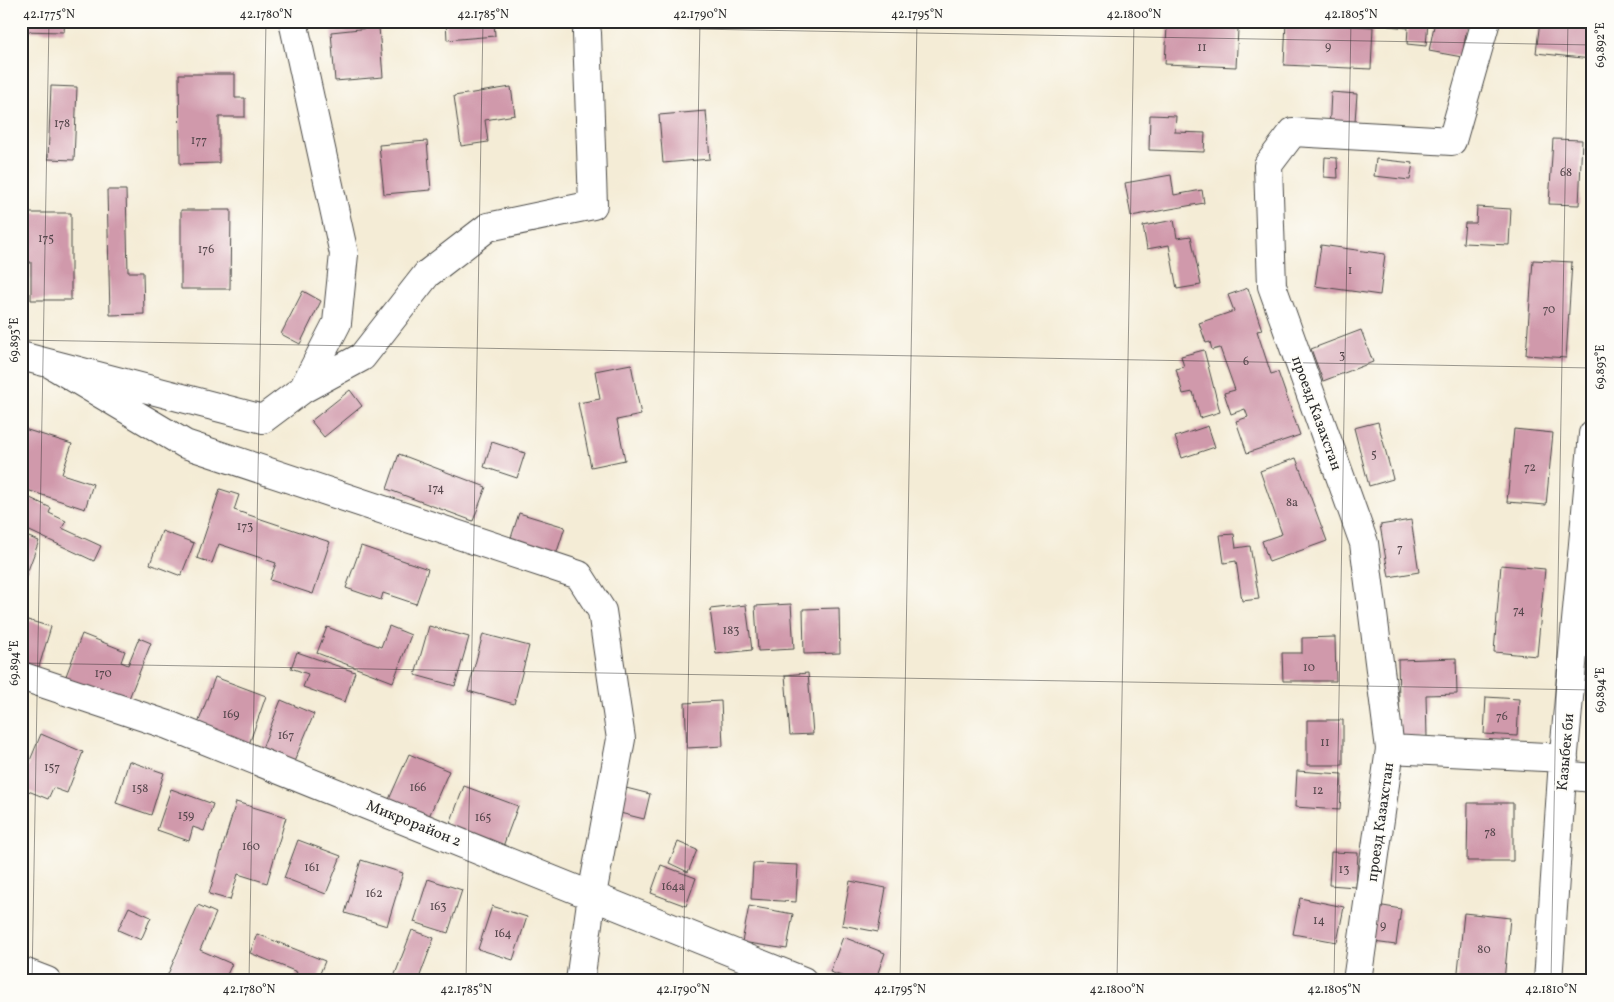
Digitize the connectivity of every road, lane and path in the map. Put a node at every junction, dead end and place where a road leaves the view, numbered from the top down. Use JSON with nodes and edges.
{"nodes":[{"id":1,"x":293,"y":21,"type":"edge"},
{"id":2,"x":1486,"y":21,"type":"edge"},
{"id":3,"x":587,"y":33,"type":"dead end"},
{"id":4,"x":21,"y":356,"type":"edge"},
{"id":5,"x":51,"y":364,"type":"junction"},
{"id":6,"x":303,"y":389,"type":"junction"},
{"id":7,"x":1593,"y":434,"type":"edge"},
{"id":8,"x":21,"y":676,"type":"edge"},
{"id":9,"x":1390,"y":749,"type":"junction"},
{"id":10,"x":1563,"y":766,"type":"junction"},
{"id":11,"x":1593,"y":778,"type":"edge"},
{"id":12,"x":592,"y":895,"type":"junction"},
{"id":13,"x":21,"y":971,"type":"edge"},
{"id":14,"x":47,"y":981,"type":"edge"},
{"id":15,"x":580,"y":981,"type":"edge"},
{"id":16,"x":803,"y":981,"type":"edge"},
{"id":17,"x":1357,"y":981,"type":"edge"},
{"id":18,"x":1548,"y":981,"type":"edge"}],
"edges":[{"from":1,"to":6,"type":"street"},
{"from":2,"to":9,"type":"street","name":"проезд Казахстан"},
{"from":3,"to":6,"type":"street"},
{"from":4,"to":5,"type":"street"},
{"from":5,"to":6,"type":"street"},
{"from":5,"to":12,"type":"street"},
{"from":7,"to":10,"type":"street","name":"Казыбек би"},
{"from":8,"to":12,"type":"street","name":"Микрорайон 2"},
{"from":9,"to":10,"type":"street"},
{"from":9,"to":17,"type":"street","name":"проезд Казахстан"},
{"from":10,"to":11,"type":"street"},
{"from":10,"to":18,"type":"street","name":"Казыбек би"},
{"from":12,"to":15,"type":"street"},
{"from":12,"to":16,"type":"street","name":"Микрорайон 2"},
{"from":13,"to":14,"type":"street"}]}
